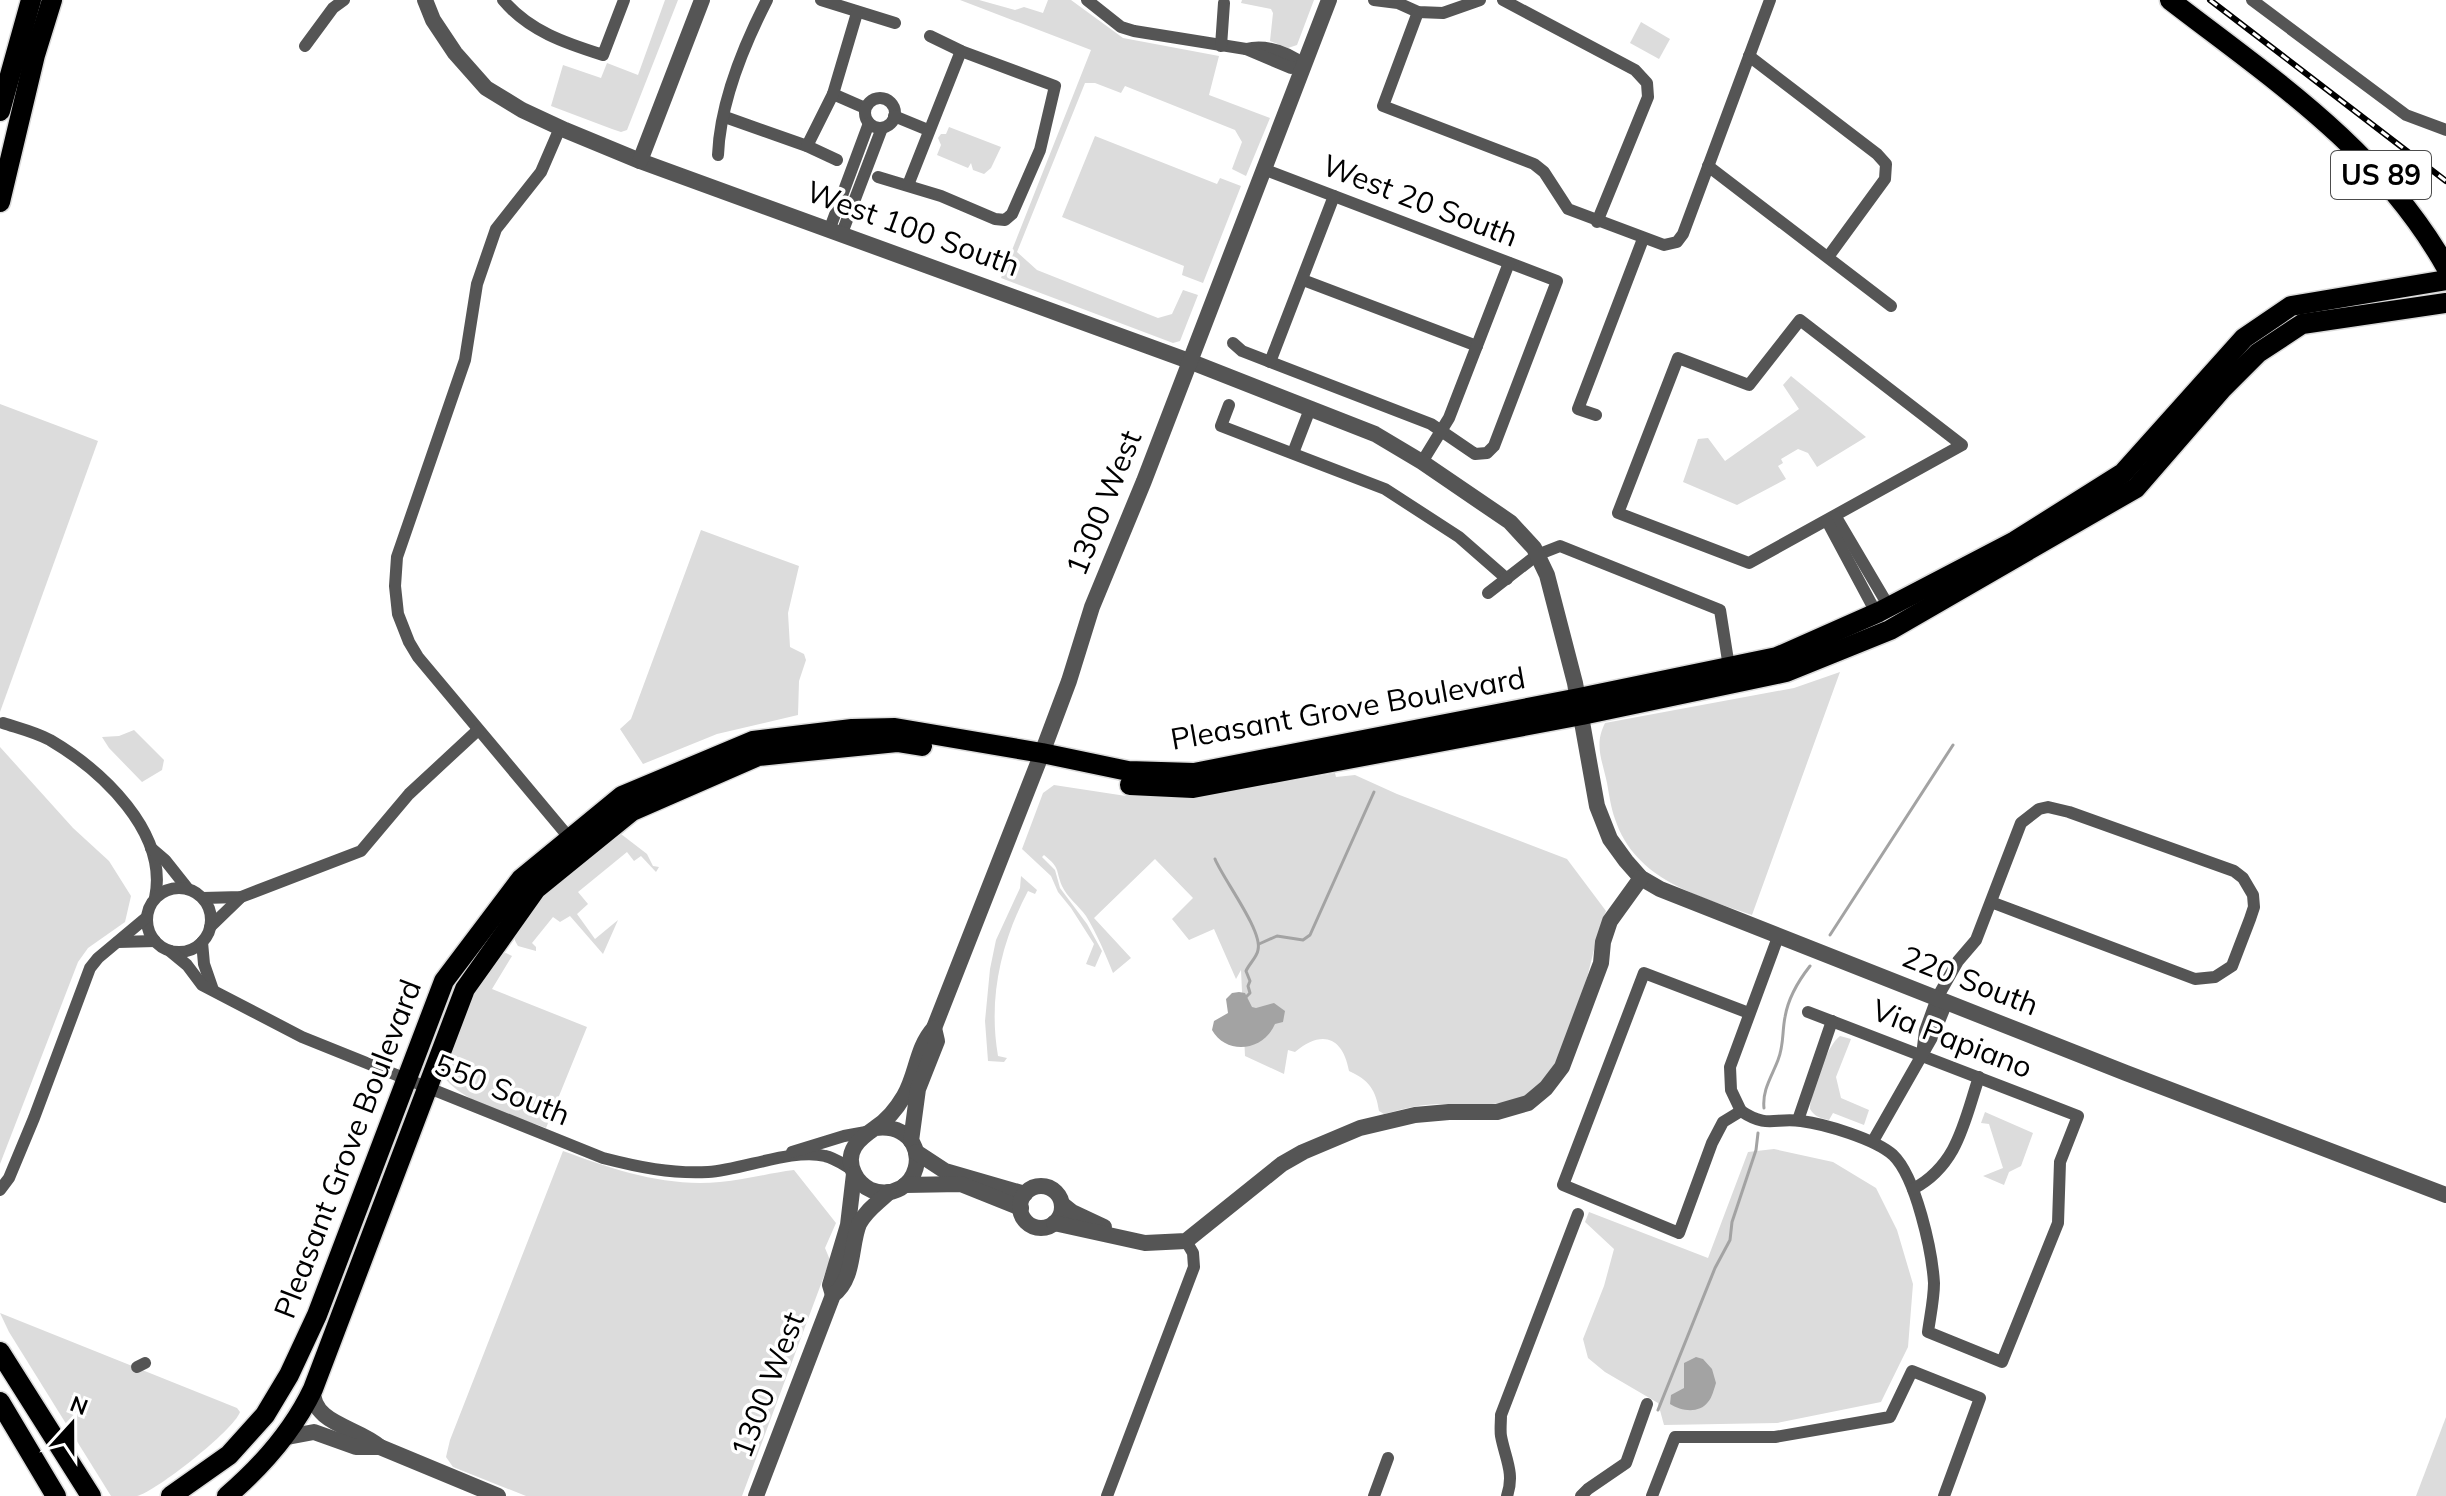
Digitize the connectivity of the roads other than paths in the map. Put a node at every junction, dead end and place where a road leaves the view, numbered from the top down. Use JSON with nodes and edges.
{"nodes":[{"id":1,"x":31,"y":0,"type":"edge"},
{"id":2,"x":52,"y":0,"type":"edge"},
{"id":3,"x":344,"y":0,"type":"edge"},
{"id":4,"x":425,"y":0,"type":"edge"},
{"id":5,"x":503,"y":0,"type":"edge"},
{"id":6,"x":624,"y":0,"type":"edge"},
{"id":7,"x":702,"y":0,"type":"edge"},
{"id":8,"x":767,"y":0,"type":"edge"},
{"id":9,"x":821,"y":0,"type":"edge"},
{"id":10,"x":1087,"y":0,"type":"edge"},
{"id":11,"x":1329,"y":0,"type":"edge"},
{"id":12,"x":1374,"y":0,"type":"edge"},
{"id":13,"x":1480,"y":0,"type":"edge"},
{"id":14,"x":1503,"y":0,"type":"edge"},
{"id":15,"x":2170,"y":0,"type":"edge"},
{"id":16,"x":2252,"y":0,"type":"edge"},
{"id":17,"x":1226,"y":1,"type":"edge"},
{"id":18,"x":1396,"y":1,"type":"edge"},
{"id":19,"x":1770,"y":1,"type":"edge"},
{"id":20,"x":1418,"y":12,"type":"junction"},
{"id":21,"x":857,"y":13,"type":"junction"},
{"id":22,"x":895,"y":23,"type":"dead end"},
{"id":23,"x":930,"y":36,"type":"dead end"},
{"id":24,"x":305,"y":46,"type":"dead end"},
{"id":25,"x":1221,"y":46,"type":"junction"},
{"id":26,"x":961,"y":51,"type":"junction"},
{"id":27,"x":1749,"y":56,"type":"junction"},
{"id":28,"x":1305,"y":65,"type":"junction"},
{"id":29,"x":833,"y":94,"type":"junction"},
{"id":30,"x":6,"y":107,"type":"edge"},
{"id":31,"x":865,"y":108,"type":"junction"},
{"id":32,"x":894,"y":116,"type":"junction"},
{"id":33,"x":725,"y":117,"type":"junction"},
{"id":34,"x":875,"y":125,"type":"junction"},
{"id":35,"x":560,"y":128,"type":"junction"},
{"id":36,"x":928,"y":130,"type":"junction"},
{"id":37,"x":2446,"y":130,"type":"edge"},
{"id":38,"x":807,"y":146,"type":"junction"},
{"id":39,"x":718,"y":155,"type":"dead end"},
{"id":40,"x":837,"y":160,"type":"dead end"},
{"id":41,"x":640,"y":161,"type":"junction"},
{"id":42,"x":1708,"y":166,"type":"junction"},
{"id":43,"x":1263,"y":169,"type":"junction"},
{"id":44,"x":878,"y":177,"type":"dead end"},
{"id":45,"x":908,"y":185,"type":"junction"},
{"id":46,"x":1334,"y":196,"type":"junction"},
{"id":47,"x":0,"y":202,"type":"edge"},
{"id":48,"x":1597,"y":222,"type":"junction"},
{"id":49,"x":836,"y":231,"type":"junction"},
{"id":50,"x":1643,"y":239,"type":"junction"},
{"id":51,"x":1828,"y":257,"type":"junction"},
{"id":52,"x":1509,"y":263,"type":"junction"},
{"id":53,"x":2446,"y":267,"type":"edge"},
{"id":54,"x":1303,"y":280,"type":"junction"},
{"id":55,"x":2446,"y":280,"type":"edge"},
{"id":56,"x":2446,"y":303,"type":"edge"},
{"id":57,"x":1891,"y":306,"type":"dead end"},
{"id":58,"x":1233,"y":343,"type":"dead end"},
{"id":59,"x":1477,"y":346,"type":"junction"},
{"id":60,"x":1189,"y":361,"type":"junction"},
{"id":61,"x":1270,"y":362,"type":"junction"},
{"id":62,"x":1229,"y":405,"type":"dead end"},
{"id":63,"x":1310,"y":409,"type":"junction"},
{"id":64,"x":1596,"y":415,"type":"dead end"},
{"id":65,"x":1442,"y":432,"type":"junction"},
{"id":66,"x":1293,"y":453,"type":"junction"},
{"id":67,"x":1422,"y":462,"type":"junction"},
{"id":68,"x":1831,"y":519,"type":"junction"},
{"id":69,"x":1537,"y":555,"type":"junction"},
{"id":70,"x":1507,"y":579,"type":"junction"},
{"id":71,"x":1488,"y":593,"type":"dead end"},
{"id":72,"x":1889,"y":618,"type":"junction"},
{"id":73,"x":1729,"y":667,"type":"junction"},
{"id":74,"x":1581,"y":707,"type":"junction"},
{"id":75,"x":3,"y":723,"type":"dead end"},
{"id":76,"x":478,"y":730,"type":"junction"},
{"id":77,"x":1039,"y":760,"type":"junction"},
{"id":78,"x":575,"y":844,"type":"junction"},
{"id":79,"x":151,"y":848,"type":"junction"},
{"id":80,"x":1641,"y":878,"type":"junction"},
{"id":81,"x":188,"y":889,"type":"junction"},
{"id":82,"x":241,"y":897,"type":"junction"},
{"id":83,"x":155,"y":898,"type":"junction"},
{"id":84,"x":203,"y":898,"type":"junction"},
{"id":85,"x":1991,"y":902,"type":"junction"},
{"id":86,"x":147,"y":917,"type":"junction"},
{"id":87,"x":210,"y":927,"type":"junction"},
{"id":88,"x":1778,"y":937,"type":"junction"},
{"id":89,"x":155,"y":941,"type":"junction"},
{"id":90,"x":118,"y":942,"type":"junction"},
{"id":91,"x":202,"y":942,"type":"junction"},
{"id":92,"x":170,"y":951,"type":"junction"},
{"id":93,"x":213,"y":990,"type":"junction"},
{"id":94,"x":1942,"y":1000,"type":"junction"},
{"id":95,"x":1808,"y":1012,"type":"dead end"},
{"id":96,"x":1749,"y":1013,"type":"junction"},
{"id":97,"x":1832,"y":1021,"type":"junction"},
{"id":98,"x":934,"y":1028,"type":"junction"},
{"id":99,"x":1922,"y":1055,"type":"junction"},
{"id":100,"x":1979,"y":1077,"type":"junction"},
{"id":101,"x":408,"y":1081,"type":"junction"},
{"id":102,"x":427,"y":1089,"type":"junction"},
{"id":103,"x":1741,"y":1111,"type":"junction"},
{"id":104,"x":1798,"y":1120,"type":"junction"},
{"id":105,"x":871,"y":1130,"type":"junction"},
{"id":106,"x":1873,"y":1141,"type":"junction"},
{"id":107,"x":913,"y":1146,"type":"junction"},
{"id":108,"x":787,"y":1157,"type":"junction"},
{"id":109,"x":854,"y":1172,"type":"junction"},
{"id":110,"x":905,"y":1185,"type":"junction"},
{"id":111,"x":1913,"y":1189,"type":"junction"},
{"id":112,"x":0,"y":1190,"type":"edge"},
{"id":113,"x":889,"y":1192,"type":"junction"},
{"id":114,"x":2446,"y":1195,"type":"edge"},
{"id":115,"x":1023,"y":1201,"type":"junction"},
{"id":116,"x":1062,"y":1204,"type":"junction"},
{"id":117,"x":1578,"y":1214,"type":"dead end"},
{"id":118,"x":1054,"y":1223,"type":"junction"},
{"id":119,"x":1123,"y":1237,"type":"junction"},
{"id":120,"x":1186,"y":1241,"type":"junction"},
{"id":121,"x":833,"y":1295,"type":"junction"},
{"id":122,"x":0,"y":1352,"type":"edge"},
{"id":123,"x":313,"y":1389,"type":"junction"},
{"id":124,"x":0,"y":1402,"type":"edge"},
{"id":125,"x":1647,"y":1404,"type":"dead end"},
{"id":126,"x":282,"y":1438,"type":"junction"},
{"id":127,"x":380,"y":1447,"type":"junction"},
{"id":128,"x":1388,"y":1458,"type":"dead end"},
{"id":129,"x":240,"y":1492,"type":"edge"},
{"id":130,"x":56,"y":1496,"type":"edge"},
{"id":131,"x":91,"y":1496,"type":"edge"},
{"id":132,"x":171,"y":1496,"type":"edge"},
{"id":133,"x":498,"y":1496,"type":"edge"},
{"id":134,"x":756,"y":1496,"type":"edge"},
{"id":135,"x":1107,"y":1496,"type":"edge"},
{"id":136,"x":1374,"y":1496,"type":"edge"},
{"id":137,"x":1507,"y":1496,"type":"edge"},
{"id":138,"x":1581,"y":1496,"type":"edge"},
{"id":139,"x":1652,"y":1496,"type":"edge"},
{"id":140,"x":1944,"y":1496,"type":"edge"}],
"edges":[{"from":1,"to":30,"type":"main road"},
{"from":2,"to":30,"type":"main road"},
{"from":3,"to":24,"type":"street"},
{"from":4,"to":35,"type":"street","name":"West 100 South"},
{"from":5,"to":6,"type":"street"},
{"from":7,"to":41,"type":"street"},
{"from":8,"to":33,"type":"street"},
{"from":9,"to":21,"type":"street"},
{"from":10,"to":25,"type":"street"},
{"from":11,"to":28,"type":"street","name":"1300 West"},
{"from":12,"to":18,"type":"street"},
{"from":13,"to":20,"type":"street"},
{"from":14,"to":48,"type":"street"},
{"from":15,"to":53,"type":"main road","number":"US 89"},
{"from":16,"to":37,"type":"street"},
{"from":17,"to":25,"type":"street"},
{"from":18,"to":20,"type":"street"},
{"from":19,"to":27,"type":"street"},
{"from":20,"to":48,"type":"street"},
{"from":21,"to":22,"type":"street"},
{"from":21,"to":29,"type":"street"},
{"from":23,"to":26,"type":"street"},
{"from":25,"to":28,"type":"street"},
{"from":26,"to":36,"type":"street"},
{"from":26,"to":45,"type":"street"},
{"from":27,"to":42,"type":"street"},
{"from":27,"to":51,"type":"street"},
{"from":28,"to":43,"type":"street","name":"1300 West"},
{"from":29,"to":31,"type":"street"},
{"from":29,"to":38,"type":"street"},
{"from":30,"to":47,"type":"main road"},
{"from":31,"to":32,"type":"street"},
{"from":31,"to":34,"type":"street"},
{"from":32,"to":34,"type":"street"},
{"from":32,"to":36,"type":"street"},
{"from":33,"to":38,"type":"street"},
{"from":33,"to":39,"type":"street"},
{"from":34,"to":49,"type":"street"},
{"from":35,"to":41,"type":"street","name":"West 100 South"},
{"from":35,"to":76,"type":"street"},
{"from":36,"to":45,"type":"street"},
{"from":38,"to":40,"type":"street"},
{"from":41,"to":49,"type":"street","name":"West 100 South"},
{"from":42,"to":50,"type":"street"},
{"from":42,"to":51,"type":"street"},
{"from":43,"to":46,"type":"street","name":"West 20 South"},
{"from":43,"to":60,"type":"street","name":"1300 West"},
{"from":44,"to":45,"type":"street"},
{"from":46,"to":52,"type":"street","name":"West 20 South"},
{"from":46,"to":54,"type":"street"},
{"from":48,"to":50,"type":"street"},
{"from":49,"to":60,"type":"street","name":"West 100 South"},
{"from":50,"to":64,"type":"street"},
{"from":51,"to":57,"type":"street"},
{"from":52,"to":59,"type":"street"},
{"from":52,"to":65,"type":"street","name":"West 20 South"},
{"from":54,"to":59,"type":"street"},
{"from":54,"to":61,"type":"street"},
{"from":55,"to":72,"type":"main road","name":"Pleasant Grove Boulevard"},
{"from":56,"to":72,"type":"main road","name":"Pleasant Grove Boulevard"},
{"from":58,"to":61,"type":"street"},
{"from":59,"to":65,"type":"street"},
{"from":60,"to":63,"type":"street","name":"West 100 South"},
{"from":60,"to":77,"type":"street","name":"1300 West"},
{"from":61,"to":65,"type":"street"},
{"from":62,"to":66,"type":"street"},
{"from":63,"to":66,"type":"street"},
{"from":63,"to":67,"type":"street","name":"West 100 South"},
{"from":65,"to":67,"type":"street"},
{"from":66,"to":70,"type":"street"},
{"from":67,"to":69,"type":"street","name":"West 100 South"},
{"from":68,"to":68,"type":"street"},
{"from":68,"to":72,"type":"street"},
{"from":69,"to":70,"type":"street"},
{"from":69,"to":73,"type":"street"},
{"from":69,"to":74,"type":"street","name":"220 South"},
{"from":70,"to":71,"type":"street"},
{"from":72,"to":73,"type":"main road","name":"Pleasant Grove Boulevard"},
{"from":72,"to":74,"type":"main road","name":"Pleasant Grove Boulevard"},
{"from":73,"to":74,"type":"main road","name":"Pleasant Grove Boulevard"},
{"from":74,"to":77,"type":"main road","name":"Pleasant Grove Boulevard"},
{"from":74,"to":80,"type":"street","name":"220 South"},
{"from":75,"to":79,"type":"street"},
{"from":76,"to":78,"type":"street"},
{"from":76,"to":82,"type":"street"},
{"from":77,"to":78,"type":"main road","name":"Pleasant Grove Boulevard"},
{"from":77,"to":98,"type":"street","name":"1300 West"},
{"from":78,"to":101,"type":"main road","name":"Pleasant Grove Boulevard"},
{"from":78,"to":102,"type":"main road","name":"Pleasant Grove Boulevard"},
{"from":79,"to":81,"type":"street"},
{"from":79,"to":83,"type":"street"},
{"from":80,"to":88,"type":"street","name":"220 South"},
{"from":80,"to":120,"type":"street"},
{"from":81,"to":83,"type":"street"},
{"from":81,"to":84,"type":"street"},
{"from":82,"to":84,"type":"street"},
{"from":82,"to":87,"type":"street"},
{"from":83,"to":86,"type":"street"},
{"from":84,"to":87,"type":"street"},
{"from":85,"to":85,"type":"street"},
{"from":85,"to":94,"type":"street"},
{"from":86,"to":89,"type":"street"},
{"from":86,"to":90,"type":"street"},
{"from":87,"to":91,"type":"street"},
{"from":88,"to":94,"type":"street","name":"220 South"},
{"from":88,"to":96,"type":"street"},
{"from":89,"to":90,"type":"street"},
{"from":89,"to":92,"type":"street"},
{"from":90,"to":112,"type":"street"},
{"from":91,"to":92,"type":"street"},
{"from":91,"to":93,"type":"street"},
{"from":92,"to":93,"type":"street","name":"550 South"},
{"from":93,"to":101,"type":"street","name":"550 South"},
{"from":94,"to":99,"type":"street"},
{"from":94,"to":114,"type":"street","name":"220 South"},
{"from":95,"to":97,"type":"street","name":"Via Papiano"},
{"from":96,"to":103,"type":"street"},
{"from":96,"to":103,"type":"street"},
{"from":97,"to":99,"type":"street","name":"Via Papiano"},
{"from":97,"to":104,"type":"street"},
{"from":98,"to":105,"type":"street"},
{"from":98,"to":107,"type":"street"},
{"from":99,"to":100,"type":"street","name":"Via Papiano"},
{"from":99,"to":106,"type":"street"},
{"from":100,"to":111,"type":"street"},
{"from":100,"to":111,"type":"street","name":"Via Papiano"},
{"from":101,"to":102,"type":"street","name":"550 South"},
{"from":101,"to":132,"type":"main road","name":"Pleasant Grove Boulevard"},
{"from":102,"to":108,"type":"street","name":"550 South"},
{"from":102,"to":123,"type":"main road","name":"Pleasant Grove Boulevard"},
{"from":103,"to":104,"type":"street"},
{"from":104,"to":106,"type":"street"},
{"from":105,"to":107,"type":"street"},
{"from":105,"to":108,"type":"street"},
{"from":105,"to":109,"type":"street"},
{"from":106,"to":111,"type":"street"},
{"from":107,"to":110,"type":"street"},
{"from":107,"to":115,"type":"street"},
{"from":108,"to":109,"type":"street"},
{"from":109,"to":113,"type":"street"},
{"from":109,"to":121,"type":"street"},
{"from":110,"to":113,"type":"street"},
{"from":110,"to":115,"type":"street"},
{"from":113,"to":121,"type":"street"},
{"from":115,"to":116,"type":"street"},
{"from":115,"to":118,"type":"street"},
{"from":116,"to":118,"type":"street"},
{"from":116,"to":119,"type":"street"},
{"from":117,"to":137,"type":"street"},
{"from":118,"to":119,"type":"street"},
{"from":119,"to":120,"type":"street"},
{"from":120,"to":135,"type":"street"},
{"from":121,"to":134,"type":"street","name":"1300 West"},
{"from":122,"to":131,"type":"main road"},
{"from":123,"to":126,"type":"main road","name":"Pleasant Grove Boulevard"},
{"from":123,"to":127,"type":"street"},
{"from":124,"to":130,"type":"main road"},
{"from":125,"to":138,"type":"street"},
{"from":126,"to":127,"type":"street"},
{"from":126,"to":129,"type":"main road","name":"Pleasant Grove Boulevard"},
{"from":127,"to":133,"type":"street"},
{"from":128,"to":136,"type":"street"},
{"from":139,"to":140,"type":"street"}]}
